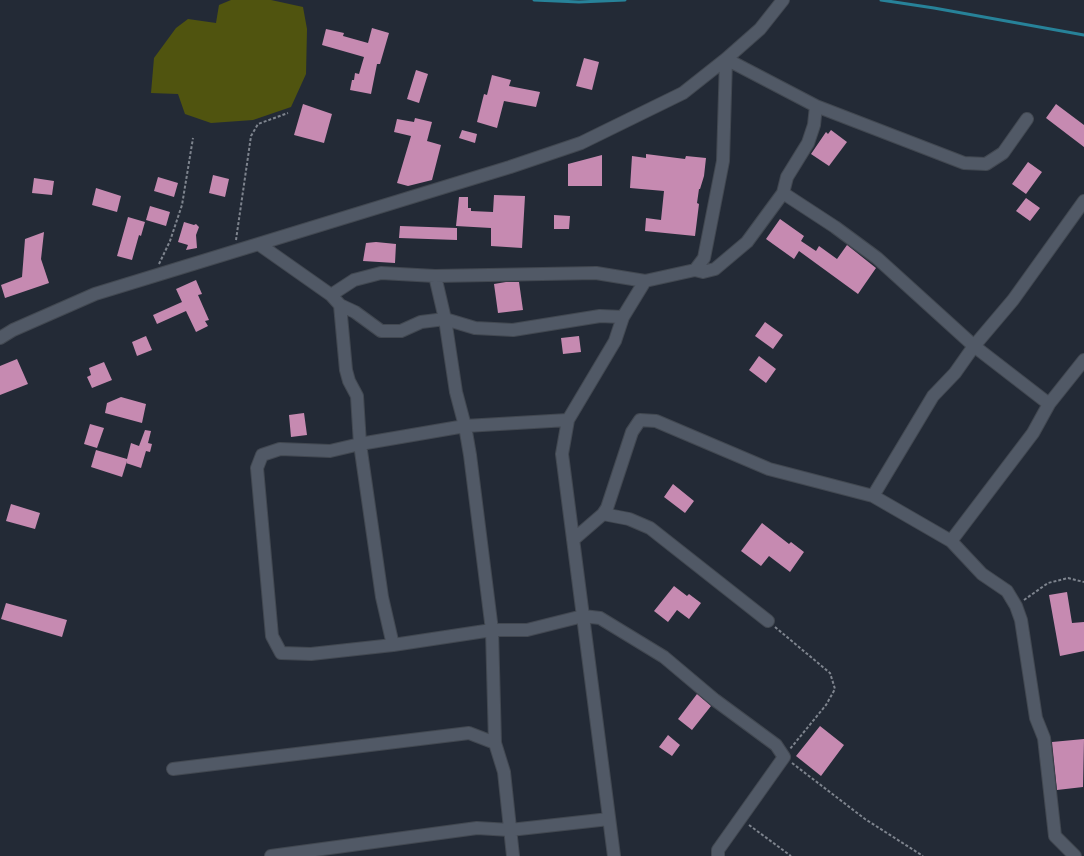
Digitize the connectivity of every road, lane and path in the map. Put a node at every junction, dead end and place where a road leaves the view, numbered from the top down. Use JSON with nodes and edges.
{"nodes":[{"id":1,"x":783,"y":0,"type":"edge"},
{"id":2,"x":726,"y":59,"type":"junction"},
{"id":3,"x":816,"y":106,"type":"junction"},
{"id":4,"x":288,"y":113,"type":"dead end"},
{"id":5,"x":1027,"y":119,"type":"dead end"},
{"id":6,"x":194,"y":138,"type":"dead end"},
{"id":7,"x":783,"y":193,"type":"junction"},
{"id":8,"x":1084,"y":201,"type":"edge"},
{"id":9,"x":260,"y":245,"type":"junction"},
{"id":10,"x":235,"y":251,"type":"junction"},
{"id":11,"x":695,"y":270,"type":"junction"},
{"id":12,"x":153,"y":276,"type":"junction"},
{"id":13,"x":435,"y":276,"type":"junction"},
{"id":14,"x":645,"y":281,"type":"junction"},
{"id":15,"x":331,"y":295,"type":"junction"},
{"id":16,"x":340,"y":305,"type":"junction"},
{"id":17,"x":623,"y":317,"type":"junction"},
{"id":18,"x":445,"y":319,"type":"junction"},
{"id":19,"x":0,"y":338,"type":"edge"},
{"id":20,"x":974,"y":346,"type":"junction"},
{"id":21,"x":1084,"y":360,"type":"edge"},
{"id":22,"x":1049,"y":404,"type":"junction"},
{"id":23,"x":568,"y":420,"type":"junction"},
{"id":24,"x":465,"y":426,"type":"junction"},
{"id":25,"x":360,"y":444,"type":"junction"},
{"id":26,"x":873,"y":496,"type":"junction"},
{"id":27,"x":603,"y":514,"type":"junction"},
{"id":28,"x":573,"y":540,"type":"junction"},
{"id":29,"x":951,"y":541,"type":"junction"},
{"id":30,"x":1084,"y":582,"type":"edge"},
{"id":31,"x":1016,"y":606,"type":"junction"},
{"id":32,"x":583,"y":616,"type":"junction"},
{"id":33,"x":768,"y":621,"type":"joint"},
{"id":34,"x":492,"y":630,"type":"junction"},
{"id":35,"x":394,"y":645,"type":"junction"},
{"id":36,"x":495,"y":743,"type":"junction"},
{"id":37,"x":784,"y":757,"type":"junction"},
{"id":38,"x":173,"y":769,"type":"dead end"},
{"id":39,"x":609,"y":819,"type":"junction"},
{"id":40,"x":741,"y":819,"type":"junction"},
{"id":41,"x":510,"y":830,"type":"junction"},
{"id":42,"x":271,"y":856,"type":"edge"},
{"id":43,"x":513,"y":856,"type":"edge"},
{"id":44,"x":614,"y":856,"type":"edge"},
{"id":45,"x":718,"y":856,"type":"edge"},
{"id":46,"x":791,"y":856,"type":"edge"},
{"id":47,"x":923,"y":856,"type":"edge"},
{"id":48,"x":1075,"y":856,"type":"edge"}],
"edges":[{"from":1,"to":2,"type":"street"},
{"from":2,"to":3,"type":"street"},
{"from":2,"to":9,"type":"street"},
{"from":2,"to":11,"type":"street"},
{"from":3,"to":5,"type":"street"},
{"from":3,"to":7,"type":"street"},
{"from":4,"to":10,"type":"path"},
{"from":6,"to":12,"type":"path"},
{"from":7,"to":11,"type":"street"},
{"from":7,"to":20,"type":"street"},
{"from":8,"to":20,"type":"street"},
{"from":9,"to":10,"type":"street"},
{"from":9,"to":15,"type":"street"},
{"from":10,"to":12,"type":"street"},
{"from":11,"to":14,"type":"street"},
{"from":12,"to":19,"type":"street"},
{"from":13,"to":14,"type":"street"},
{"from":13,"to":15,"type":"street"},
{"from":13,"to":18,"type":"street"},
{"from":14,"to":17,"type":"street"},
{"from":15,"to":16,"type":"street"},
{"from":16,"to":18,"type":"street"},
{"from":16,"to":25,"type":"street"},
{"from":17,"to":18,"type":"street"},
{"from":17,"to":23,"type":"street"},
{"from":18,"to":24,"type":"street"},
{"from":20,"to":22,"type":"street"},
{"from":20,"to":26,"type":"street"},
{"from":21,"to":22,"type":"street"},
{"from":22,"to":29,"type":"street"},
{"from":23,"to":24,"type":"street"},
{"from":23,"to":28,"type":"street"},
{"from":24,"to":25,"type":"street"},
{"from":24,"to":34,"type":"street"},
{"from":25,"to":35,"type":"street"},
{"from":25,"to":35,"type":"street"},
{"from":26,"to":27,"type":"street"},
{"from":26,"to":29,"type":"street"},
{"from":27,"to":28,"type":"street"},
{"from":27,"to":33,"type":"street"},
{"from":28,"to":32,"type":"street"},
{"from":29,"to":31,"type":"street"},
{"from":30,"to":31,"type":"path"},
{"from":31,"to":48,"type":"street"},
{"from":32,"to":34,"type":"street"},
{"from":32,"to":37,"type":"street"},
{"from":32,"to":39,"type":"street"},
{"from":33,"to":37,"type":"path"},
{"from":34,"to":35,"type":"street"},
{"from":34,"to":36,"type":"street"},
{"from":36,"to":38,"type":"street"},
{"from":36,"to":41,"type":"street"},
{"from":37,"to":40,"type":"street"},
{"from":37,"to":47,"type":"path"},
{"from":39,"to":41,"type":"street"},
{"from":39,"to":44,"type":"street"},
{"from":40,"to":45,"type":"street"},
{"from":40,"to":46,"type":"path"},
{"from":41,"to":42,"type":"street"},
{"from":41,"to":43,"type":"street"}]}
